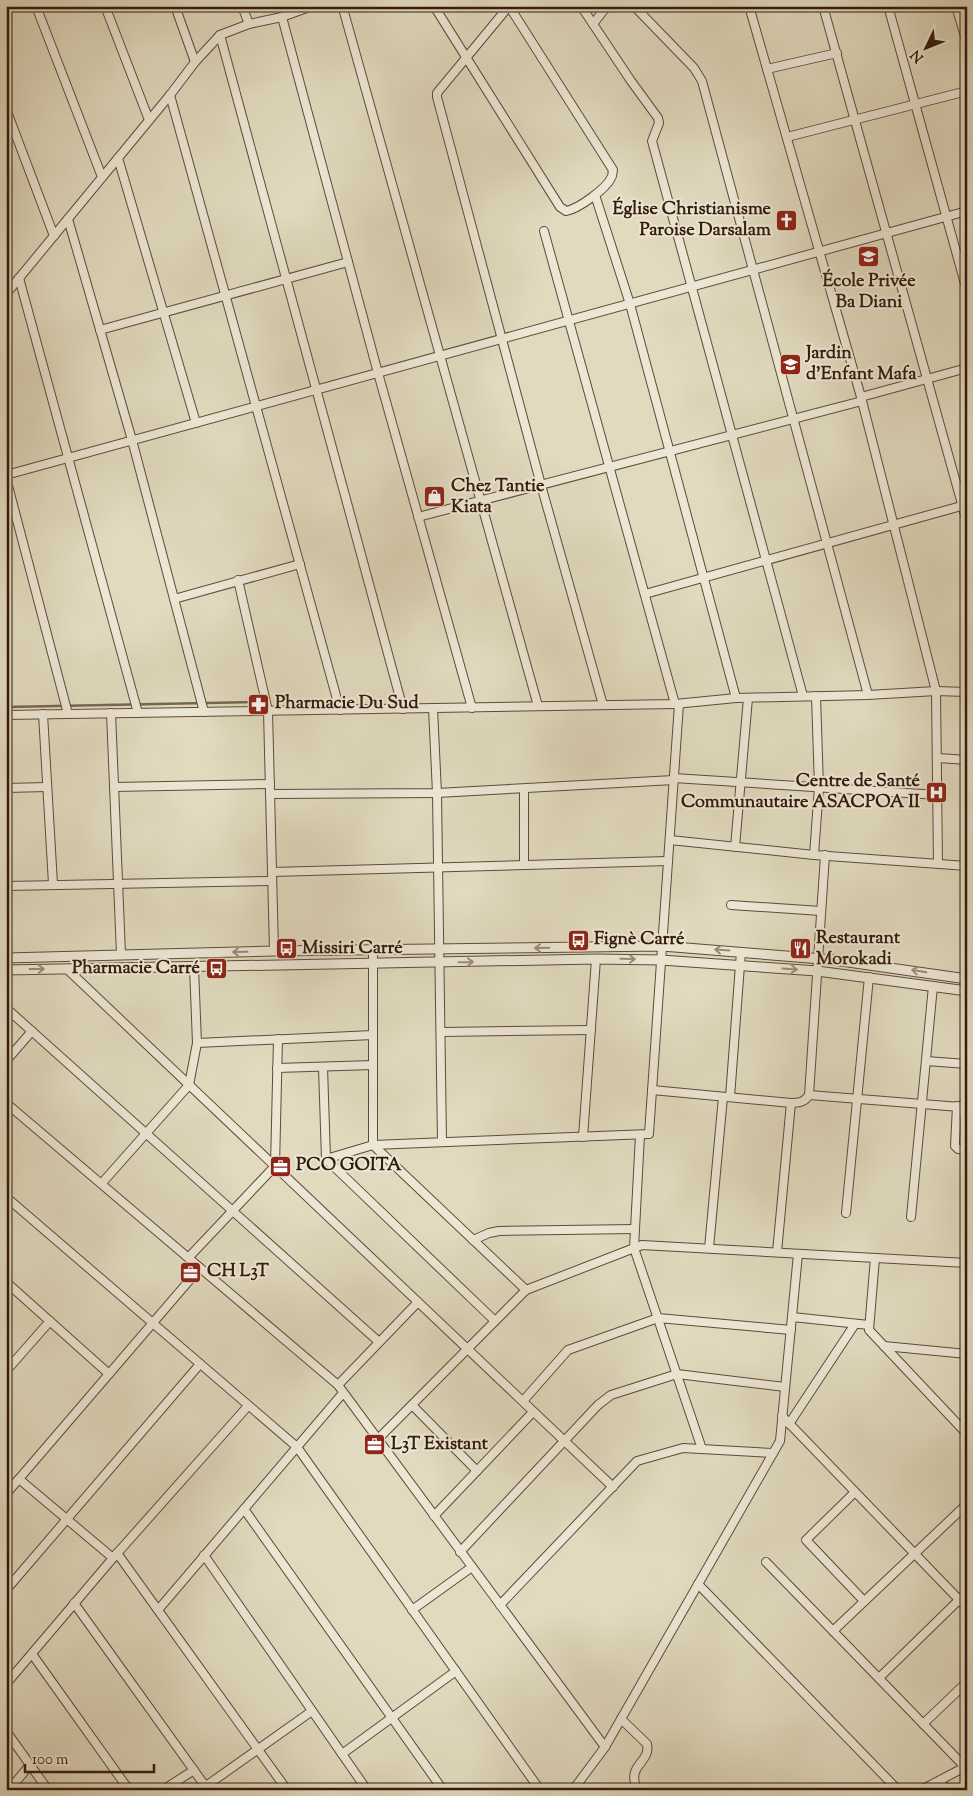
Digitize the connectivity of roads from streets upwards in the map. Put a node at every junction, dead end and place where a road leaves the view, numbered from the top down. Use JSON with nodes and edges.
{"nodes":[{"id":1,"x":36,"y":6,"type":"edge"},
{"id":2,"x":105,"y":6,"type":"edge"},
{"id":3,"x":175,"y":6,"type":"edge"},
{"id":4,"x":242,"y":6,"type":"edge"},
{"id":5,"x":312,"y":6,"type":"edge"},
{"id":6,"x":434,"y":6,"type":"edge"},
{"id":7,"x":509,"y":6,"type":"edge"},
{"id":8,"x":581,"y":6,"type":"edge"},
{"id":9,"x":606,"y":6,"type":"edge"},
{"id":10,"x":634,"y":6,"type":"edge"},
{"id":11,"x":749,"y":6,"type":"edge"},
{"id":12,"x":823,"y":6,"type":"edge"},
{"id":13,"x":956,"y":6,"type":"edge"},
{"id":14,"x":891,"y":8,"type":"edge"},
{"id":15,"x":344,"y":12,"type":"dead end"},
{"id":16,"x":282,"y":17,"type":"junction"},
{"id":17,"x":249,"y":24,"type":"junction"},
{"id":18,"x":593,"y":24,"type":"junction"},
{"id":19,"x":220,"y":35,"type":"junction"},
{"id":20,"x":967,"y":44,"type":"edge"},
{"id":21,"x":836,"y":54,"type":"junction"},
{"id":22,"x":467,"y":58,"type":"junction"},
{"id":23,"x":195,"y":62,"type":"junction"},
{"id":24,"x":767,"y":69,"type":"junction"},
{"id":25,"x":967,"y":91,"type":"edge"},
{"id":26,"x":170,"y":95,"type":"junction"},
{"id":27,"x":916,"y":104,"type":"junction"},
{"id":28,"x":6,"y":109,"type":"edge"},
{"id":29,"x":149,"y":120,"type":"junction"},
{"id":30,"x":855,"y":120,"type":"junction"},
{"id":31,"x":787,"y":137,"type":"junction"},
{"id":32,"x":118,"y":158,"type":"junction"},
{"id":33,"x":102,"y":177,"type":"junction"},
{"id":34,"x":595,"y":195,"type":"junction"},
{"id":35,"x":967,"y":211,"type":"edge"},
{"id":36,"x":946,"y":217,"type":"junction"},
{"id":37,"x":68,"y":219,"type":"junction"},
{"id":38,"x":544,"y":231,"type":"dead end"},
{"id":39,"x":886,"y":233,"type":"junction"},
{"id":40,"x":54,"y":236,"type":"junction"},
{"id":41,"x":819,"y":252,"type":"junction"},
{"id":42,"x":348,"y":262,"type":"junction"},
{"id":43,"x":753,"y":270,"type":"junction"},
{"id":44,"x":19,"y":278,"type":"junction"},
{"id":45,"x":286,"y":279,"type":"junction"},
{"id":46,"x":692,"y":287,"type":"junction"},
{"id":47,"x":7,"y":290,"type":"edge"},
{"id":48,"x":967,"y":291,"type":"edge"},
{"id":49,"x":226,"y":295,"type":"junction"},
{"id":50,"x":630,"y":304,"type":"junction"},
{"id":51,"x":164,"y":312,"type":"junction"},
{"id":52,"x":569,"y":320,"type":"junction"},
{"id":53,"x":100,"y":330,"type":"junction"},
{"id":54,"x":502,"y":339,"type":"junction"},
{"id":55,"x":440,"y":356,"type":"junction"},
{"id":56,"x":967,"y":368,"type":"edge"},
{"id":57,"x":378,"y":372,"type":"junction"},
{"id":58,"x":927,"y":379,"type":"junction"},
{"id":59,"x":316,"y":390,"type":"junction"},
{"id":60,"x":861,"y":399,"type":"junction"},
{"id":61,"x":256,"y":406,"type":"junction"},
{"id":62,"x":793,"y":419,"type":"junction"},
{"id":63,"x":196,"y":422,"type":"junction"},
{"id":64,"x":732,"y":435,"type":"junction"},
{"id":65,"x":132,"y":440,"type":"junction"},
{"id":66,"x":670,"y":451,"type":"junction"},
{"id":67,"x":68,"y":458,"type":"junction"},
{"id":68,"x":609,"y":467,"type":"junction"},
{"id":69,"x":6,"y":476,"type":"edge"},
{"id":70,"x":541,"y":485,"type":"junction"},
{"id":71,"x":480,"y":500,"type":"junction"},
{"id":72,"x":964,"y":505,"type":"edge"},
{"id":73,"x":418,"y":517,"type":"junction"},
{"id":74,"x":967,"y":522,"type":"edge"},
{"id":75,"x":893,"y":525,"type":"junction"},
{"id":76,"x":827,"y":543,"type":"junction"},
{"id":77,"x":766,"y":560,"type":"junction"},
{"id":78,"x":300,"y":564,"type":"junction"},
{"id":79,"x":704,"y":577,"type":"junction"},
{"id":80,"x":238,"y":580,"type":"junction"},
{"id":81,"x":644,"y":594,"type":"junction"},
{"id":82,"x":174,"y":599,"type":"junction"},
{"id":83,"x":936,"y":691,"type":"junction"},
{"id":84,"x":967,"y":692,"type":"edge"},
{"id":85,"x":868,"y":695,"type":"junction"},
{"id":86,"x":803,"y":696,"type":"junction"},
{"id":87,"x":816,"y":696,"type":"junction"},
{"id":88,"x":736,"y":698,"type":"junction"},
{"id":89,"x":748,"y":698,"type":"junction"},
{"id":90,"x":677,"y":704,"type":"junction"},
{"id":91,"x":604,"y":705,"type":"junction"},
{"id":92,"x":538,"y":706,"type":"junction"},
{"id":93,"x":403,"y":708,"type":"junction"},
{"id":94,"x":433,"y":708,"type":"junction"},
{"id":95,"x":472,"y":708,"type":"junction"},
{"id":96,"x":340,"y":710,"type":"junction"},
{"id":97,"x":268,"y":711,"type":"junction"},
{"id":98,"x":204,"y":712,"type":"junction"},
{"id":99,"x":111,"y":713,"type":"junction"},
{"id":100,"x":138,"y":713,"type":"junction"},
{"id":101,"x":43,"y":714,"type":"junction"},
{"id":102,"x":68,"y":714,"type":"junction"},
{"id":103,"x":6,"y":715,"type":"edge"},
{"id":104,"x":938,"y":758,"type":"junction"},
{"id":105,"x":967,"y":760,"type":"edge"},
{"id":106,"x":674,"y":779,"type":"junction"},
{"id":107,"x":741,"y":782,"type":"junction"},
{"id":108,"x":270,"y":784,"type":"junction"},
{"id":109,"x":48,"y":787,"type":"junction"},
{"id":110,"x":114,"y":787,"type":"junction"},
{"id":111,"x":819,"y":787,"type":"junction"},
{"id":112,"x":6,"y":788,"type":"edge"},
{"id":113,"x":524,"y":789,"type":"junction"},
{"id":114,"x":437,"y":793,"type":"junction"},
{"id":115,"x":270,"y":794,"type":"junction"},
{"id":116,"x":938,"y":795,"type":"junction"},
{"id":117,"x":670,"y":840,"type":"junction"},
{"id":118,"x":735,"y":847,"type":"junction"},
{"id":119,"x":814,"y":855,"type":"junction"},
{"id":120,"x":825,"y":855,"type":"junction"},
{"id":121,"x":668,"y":861,"type":"junction"},
{"id":122,"x":938,"y":864,"type":"junction"},
{"id":123,"x":524,"y":865,"type":"junction"},
{"id":124,"x":967,"y":866,"type":"edge"},
{"id":125,"x":438,"y":868,"type":"junction"},
{"id":126,"x":272,"y":872,"type":"junction"},
{"id":127,"x":272,"y":881,"type":"junction"},
{"id":128,"x":118,"y":883,"type":"junction"},
{"id":129,"x":53,"y":884,"type":"junction"},
{"id":130,"x":6,"y":886,"type":"edge"},
{"id":131,"x":731,"y":906,"type":"dead end"},
{"id":132,"x":821,"y":912,"type":"junction"},
{"id":133,"x":662,"y":946,"type":"junction"},
{"id":134,"x":439,"y":949,"type":"junction"},
{"id":135,"x":373,"y":950,"type":"junction"},
{"id":136,"x":274,"y":951,"type":"junction"},
{"id":137,"x":741,"y":952,"type":"junction"},
{"id":138,"x":121,"y":954,"type":"junction"},
{"id":139,"x":6,"y":958,"type":"edge"},
{"id":140,"x":818,"y":958,"type":"junction"},
{"id":141,"x":596,"y":959,"type":"junction"},
{"id":142,"x":661,"y":960,"type":"junction"},
{"id":143,"x":439,"y":962,"type":"junction"},
{"id":144,"x":373,"y":963,"type":"junction"},
{"id":145,"x":740,"y":965,"type":"junction"},
{"id":146,"x":194,"y":967,"type":"junction"},
{"id":147,"x":67,"y":969,"type":"junction"},
{"id":148,"x":6,"y":970,"type":"edge"},
{"id":149,"x":817,"y":971,"type":"junction"},
{"id":150,"x":870,"y":977,"type":"junction"},
{"id":151,"x":967,"y":979,"type":"edge"},
{"id":152,"x":933,"y":986,"type":"junction"},
{"id":153,"x":967,"y":991,"type":"edge"},
{"id":154,"x":6,"y":1008,"type":"edge"},
{"id":155,"x":591,"y":1030,"type":"junction"},
{"id":156,"x":32,"y":1032,"type":"junction"},
{"id":157,"x":442,"y":1032,"type":"junction"},
{"id":158,"x":373,"y":1035,"type":"junction"},
{"id":159,"x":278,"y":1039,"type":"junction"},
{"id":160,"x":197,"y":1043,"type":"junction"},
{"id":161,"x":6,"y":1061,"type":"edge"},
{"id":162,"x":926,"y":1061,"type":"junction"},
{"id":163,"x":967,"y":1064,"type":"edge"},
{"id":164,"x":373,"y":1066,"type":"junction"},
{"id":165,"x":323,"y":1067,"type":"junction"},
{"id":166,"x":277,"y":1068,"type":"junction"},
{"id":167,"x":189,"y":1085,"type":"junction"},
{"id":168,"x":652,"y":1090,"type":"junction"},
{"id":169,"x":809,"y":1095,"type":"junction"},
{"id":170,"x":726,"y":1097,"type":"junction"},
{"id":171,"x":858,"y":1099,"type":"junction"},
{"id":172,"x":967,"y":1101,"type":"edge"},
{"id":173,"x":6,"y":1103,"type":"edge"},
{"id":174,"x":791,"y":1103,"type":"junction"},
{"id":175,"x":922,"y":1104,"type":"junction"},
{"id":176,"x":958,"y":1107,"type":"junction"},
{"id":177,"x":967,"y":1115,"type":"edge"},
{"id":178,"x":146,"y":1132,"type":"junction"},
{"id":179,"x":640,"y":1135,"type":"junction"},
{"id":180,"x":583,"y":1137,"type":"junction"},
{"id":181,"x":442,"y":1142,"type":"junction"},
{"id":182,"x":373,"y":1145,"type":"junction"},
{"id":183,"x":967,"y":1150,"type":"edge"},
{"id":184,"x":326,"y":1159,"type":"junction"},
{"id":185,"x":275,"y":1166,"type":"junction"},
{"id":186,"x":102,"y":1183,"type":"junction"},
{"id":187,"x":6,"y":1197,"type":"edge"},
{"id":188,"x":233,"y":1210,"type":"junction"},
{"id":189,"x":846,"y":1214,"type":"dead end"},
{"id":190,"x":911,"y":1217,"type":"dead end"},
{"id":191,"x":635,"y":1229,"type":"junction"},
{"id":192,"x":473,"y":1240,"type":"junction"},
{"id":193,"x":634,"y":1248,"type":"junction"},
{"id":194,"x":709,"y":1248,"type":"junction"},
{"id":195,"x":777,"y":1252,"type":"junction"},
{"id":196,"x":798,"y":1254,"type":"junction"},
{"id":197,"x":189,"y":1257,"type":"junction"},
{"id":198,"x":875,"y":1258,"type":"junction"},
{"id":199,"x":967,"y":1263,"type":"edge"},
{"id":200,"x":200,"y":1268,"type":"junction"},
{"id":201,"x":6,"y":1282,"type":"edge"},
{"id":202,"x":526,"y":1290,"type":"junction"},
{"id":203,"x":418,"y":1302,"type":"junction"},
{"id":204,"x":792,"y":1317,"type":"junction"},
{"id":205,"x":658,"y":1318,"type":"junction"},
{"id":206,"x":50,"y":1321,"type":"junction"},
{"id":207,"x":495,"y":1321,"type":"junction"},
{"id":208,"x":152,"y":1323,"type":"junction"},
{"id":209,"x":856,"y":1324,"type":"junction"},
{"id":210,"x":869,"y":1325,"type":"junction"},
{"id":211,"x":791,"y":1330,"type":"junction"},
{"id":212,"x":380,"y":1342,"type":"junction"},
{"id":213,"x":884,"y":1346,"type":"junction"},
{"id":214,"x":467,"y":1349,"type":"junction"},
{"id":215,"x":967,"y":1354,"type":"edge"},
{"id":216,"x":200,"y":1364,"type":"junction"},
{"id":217,"x":6,"y":1371,"type":"edge"},
{"id":218,"x":109,"y":1374,"type":"junction"},
{"id":219,"x":677,"y":1374,"type":"junction"},
{"id":220,"x":338,"y":1385,"type":"junction"},
{"id":221,"x":785,"y":1387,"type":"junction"},
{"id":222,"x":343,"y":1393,"type":"junction"},
{"id":223,"x":523,"y":1402,"type":"junction"},
{"id":224,"x":412,"y":1405,"type":"junction"},
{"id":225,"x":248,"y":1406,"type":"junction"},
{"id":226,"x":533,"y":1412,"type":"junction"},
{"id":227,"x":782,"y":1416,"type":"junction"},
{"id":228,"x":954,"y":1421,"type":"junction"},
{"id":229,"x":967,"y":1422,"type":"edge"},
{"id":230,"x":789,"y":1424,"type":"junction"},
{"id":231,"x":967,"y":1434,"type":"edge"},
{"id":232,"x":377,"y":1440,"type":"junction"},
{"id":233,"x":564,"y":1441,"type":"junction"},
{"id":234,"x":297,"y":1448,"type":"junction"},
{"id":235,"x":702,"y":1449,"type":"junction"},
{"id":236,"x":773,"y":1453,"type":"junction"},
{"id":237,"x":478,"y":1471,"type":"junction"},
{"id":238,"x":19,"y":1479,"type":"junction"},
{"id":239,"x":613,"y":1487,"type":"junction"},
{"id":240,"x":855,"y":1492,"type":"junction"},
{"id":241,"x":6,"y":1494,"type":"edge"},
{"id":242,"x":967,"y":1504,"type":"edge"},
{"id":243,"x":244,"y":1509,"type":"junction"},
{"id":244,"x":434,"y":1516,"type":"junction"},
{"id":245,"x":67,"y":1519,"type":"junction"},
{"id":246,"x":460,"y":1552,"type":"junction"},
{"id":247,"x":914,"y":1553,"type":"junction"},
{"id":248,"x":115,"y":1555,"type":"junction"},
{"id":249,"x":204,"y":1556,"type":"junction"},
{"id":250,"x":766,"y":1562,"type":"dead end"},
{"id":251,"x":472,"y":1567,"type":"junction"},
{"id":252,"x":698,"y":1584,"type":"junction"},
{"id":253,"x":6,"y":1590,"type":"edge"},
{"id":254,"x":967,"y":1592,"type":"edge"},
{"id":255,"x":959,"y":1600,"type":"junction"},
{"id":256,"x":864,"y":1601,"type":"junction"},
{"id":257,"x":74,"y":1604,"type":"junction"},
{"id":258,"x":500,"y":1605,"type":"junction"},
{"id":259,"x":967,"y":1608,"type":"edge"},
{"id":260,"x":158,"y":1610,"type":"junction"},
{"id":261,"x":412,"y":1610,"type":"junction"},
{"id":262,"x":833,"y":1631,"type":"junction"},
{"id":263,"x":32,"y":1654,"type":"junction"},
{"id":264,"x":456,"y":1671,"type":"junction"},
{"id":265,"x":879,"y":1678,"type":"junction"},
{"id":266,"x":967,"y":1682,"type":"edge"},
{"id":267,"x":6,"y":1684,"type":"edge"},
{"id":268,"x":312,"y":1711,"type":"junction"},
{"id":269,"x":392,"y":1718,"type":"junction"},
{"id":270,"x":621,"y":1719,"type":"junction"},
{"id":271,"x":923,"y":1724,"type":"junction"},
{"id":272,"x":6,"y":1731,"type":"edge"},
{"id":273,"x":605,"y":1747,"type":"junction"},
{"id":274,"x":258,"y":1749,"type":"junction"},
{"id":275,"x":342,"y":1754,"type":"junction"},
{"id":276,"x":30,"y":1765,"type":"junction"},
{"id":277,"x":966,"y":1767,"type":"edge"},
{"id":278,"x":194,"y":1770,"type":"junction"},
{"id":279,"x":939,"y":1781,"type":"junction"},
{"id":280,"x":207,"y":1788,"type":"edge"},
{"id":281,"x":9,"y":1790,"type":"edge"},
{"id":282,"x":48,"y":1790,"type":"edge"},
{"id":283,"x":129,"y":1790,"type":"edge"},
{"id":284,"x":163,"y":1790,"type":"edge"},
{"id":285,"x":288,"y":1790,"type":"edge"},
{"id":286,"x":367,"y":1790,"type":"edge"},
{"id":287,"x":443,"y":1790,"type":"edge"},
{"id":288,"x":540,"y":1790,"type":"edge"},
{"id":289,"x":573,"y":1790,"type":"edge"},
{"id":290,"x":637,"y":1790,"type":"edge"},
{"id":291,"x":898,"y":1790,"type":"edge"},
{"id":292,"x":921,"y":1790,"type":"edge"},
{"id":293,"x":947,"y":1790,"type":"edge"}],
"edges":[{"from":1,"to":33,"type":"street"},
{"from":2,"to":29,"type":"street"},
{"from":3,"to":23,"type":"street"},
{"from":4,"to":17,"type":"street"},
{"from":5,"to":16,"type":"street"},
{"from":6,"to":22,"type":"street"},
{"from":7,"to":22,"type":"street"},
{"from":7,"to":34,"type":"street"},
{"from":8,"to":18,"type":"street"},
{"from":9,"to":18,"type":"street"},
{"from":10,"to":43,"type":"street"},
{"from":11,"to":24,"type":"street"},
{"from":12,"to":21,"type":"street"},
{"from":13,"to":20,"type":"street"},
{"from":14,"to":27,"type":"street"},
{"from":15,"to":55,"type":"street"},
{"from":16,"to":17,"type":"street"},
{"from":16,"to":42,"type":"street"},
{"from":17,"to":19,"type":"street"},
{"from":18,"to":46,"type":"street"},
{"from":19,"to":23,"type":"street"},
{"from":19,"to":45,"type":"street"},
{"from":21,"to":24,"type":"street"},
{"from":21,"to":30,"type":"street"},
{"from":22,"to":34,"type":"street"},
{"from":22,"to":54,"type":"street"},
{"from":23,"to":26,"type":"street"},
{"from":24,"to":31,"type":"street"},
{"from":25,"to":27,"type":"street"},
{"from":26,"to":29,"type":"street"},
{"from":26,"to":49,"type":"street"},
{"from":27,"to":30,"type":"street"},
{"from":27,"to":36,"type":"street"},
{"from":28,"to":40,"type":"street"},
{"from":29,"to":32,"type":"street"},
{"from":30,"to":31,"type":"street"},
{"from":30,"to":39,"type":"street"},
{"from":31,"to":41,"type":"street"},
{"from":32,"to":33,"type":"street"},
{"from":32,"to":51,"type":"street"},
{"from":33,"to":37,"type":"street"},
{"from":34,"to":50,"type":"street"},
{"from":35,"to":36,"type":"street"},
{"from":36,"to":39,"type":"street"},
{"from":36,"to":48,"type":"street"},
{"from":37,"to":40,"type":"street"},
{"from":37,"to":53,"type":"street"},
{"from":38,"to":52,"type":"street"},
{"from":39,"to":41,"type":"street"},
{"from":39,"to":58,"type":"street"},
{"from":40,"to":44,"type":"street"},
{"from":41,"to":43,"type":"street"},
{"from":41,"to":60,"type":"street"},
{"from":42,"to":45,"type":"street"},
{"from":42,"to":57,"type":"street"},
{"from":43,"to":46,"type":"street"},
{"from":43,"to":62,"type":"street"},
{"from":44,"to":47,"type":"street"},
{"from":44,"to":67,"type":"street"},
{"from":45,"to":49,"type":"street"},
{"from":45,"to":59,"type":"street"},
{"from":46,"to":50,"type":"street"},
{"from":46,"to":64,"type":"street"},
{"from":49,"to":51,"type":"street"},
{"from":49,"to":61,"type":"street"},
{"from":50,"to":52,"type":"street"},
{"from":50,"to":66,"type":"street"},
{"from":51,"to":53,"type":"street"},
{"from":51,"to":63,"type":"street"},
{"from":52,"to":54,"type":"street"},
{"from":52,"to":68,"type":"street"},
{"from":53,"to":65,"type":"street"},
{"from":54,"to":55,"type":"street"},
{"from":54,"to":70,"type":"street"},
{"from":55,"to":57,"type":"street"},
{"from":55,"to":71,"type":"street"},
{"from":56,"to":58,"type":"street"},
{"from":57,"to":59,"type":"street"},
{"from":57,"to":73,"type":"street"},
{"from":58,"to":60,"type":"street"},
{"from":58,"to":72,"type":"street"},
{"from":59,"to":61,"type":"street"},
{"from":59,"to":93,"type":"street"},
{"from":60,"to":62,"type":"street"},
{"from":60,"to":75,"type":"street"},
{"from":61,"to":63,"type":"street"},
{"from":61,"to":78,"type":"street"},
{"from":62,"to":64,"type":"street"},
{"from":62,"to":76,"type":"street"},
{"from":63,"to":65,"type":"street"},
{"from":64,"to":66,"type":"street"},
{"from":64,"to":77,"type":"street"},
{"from":65,"to":67,"type":"street"},
{"from":65,"to":82,"type":"street"},
{"from":66,"to":68,"type":"street"},
{"from":66,"to":79,"type":"street"},
{"from":67,"to":69,"type":"street"},
{"from":67,"to":100,"type":"street"},
{"from":68,"to":70,"type":"street"},
{"from":68,"to":81,"type":"street"},
{"from":69,"to":102,"type":"street"},
{"from":70,"to":71,"type":"street"},
{"from":70,"to":91,"type":"street"},
{"from":71,"to":73,"type":"street"},
{"from":71,"to":92,"type":"street"},
{"from":72,"to":74,"type":"street"},
{"from":72,"to":75,"type":"street"},
{"from":73,"to":95,"type":"street"},
{"from":75,"to":76,"type":"street"},
{"from":75,"to":83,"type":"street"},
{"from":76,"to":77,"type":"street"},
{"from":76,"to":85,"type":"street"},
{"from":77,"to":79,"type":"street"},
{"from":77,"to":86,"type":"street"},
{"from":78,"to":80,"type":"street"},
{"from":78,"to":96,"type":"street"},
{"from":79,"to":81,"type":"street"},
{"from":79,"to":88,"type":"street"},
{"from":80,"to":82,"type":"street"},
{"from":80,"to":97,"type":"street"},
{"from":81,"to":90,"type":"street"},
{"from":82,"to":98,"type":"street"},
{"from":83,"to":84,"type":"street"},
{"from":83,"to":85,"type":"street"},
{"from":83,"to":104,"type":"street"},
{"from":85,"to":87,"type":"street"},
{"from":86,"to":87,"type":"street"},
{"from":86,"to":89,"type":"street"},
{"from":87,"to":111,"type":"street"},
{"from":88,"to":89,"type":"street"},
{"from":88,"to":90,"type":"street"},
{"from":89,"to":107,"type":"street"},
{"from":90,"to":91,"type":"street"},
{"from":90,"to":106,"type":"street"},
{"from":91,"to":92,"type":"street"},
{"from":92,"to":95,"type":"street"},
{"from":93,"to":94,"type":"street"},
{"from":93,"to":96,"type":"street"},
{"from":94,"to":95,"type":"street"},
{"from":94,"to":114,"type":"street"},
{"from":96,"to":97,"type":"street"},
{"from":97,"to":98,"type":"street"},
{"from":97,"to":108,"type":"street"},
{"from":98,"to":100,"type":"street"},
{"from":99,"to":100,"type":"street"},
{"from":99,"to":102,"type":"street"},
{"from":99,"to":110,"type":"street"},
{"from":101,"to":102,"type":"street"},
{"from":101,"to":103,"type":"street"},
{"from":101,"to":109,"type":"street"},
{"from":104,"to":105,"type":"street"},
{"from":104,"to":116,"type":"street"},
{"from":106,"to":107,"type":"street"},
{"from":106,"to":113,"type":"street"},
{"from":106,"to":117,"type":"street"},
{"from":107,"to":111,"type":"street"},
{"from":107,"to":118,"type":"street"},
{"from":108,"to":110,"type":"street"},
{"from":108,"to":115,"type":"street"},
{"from":109,"to":112,"type":"street"},
{"from":109,"to":129,"type":"street"},
{"from":110,"to":128,"type":"street"},
{"from":111,"to":116,"type":"street"},
{"from":111,"to":119,"type":"street"},
{"from":113,"to":114,"type":"street"},
{"from":113,"to":123,"type":"street"},
{"from":114,"to":115,"type":"street"},
{"from":114,"to":125,"type":"street"},
{"from":115,"to":126,"type":"street"},
{"from":116,"to":122,"type":"street"},
{"from":117,"to":118,"type":"street"},
{"from":117,"to":121,"type":"street"},
{"from":118,"to":119,"type":"street"},
{"from":119,"to":120,"type":"street"},
{"from":120,"to":122,"type":"street"},
{"from":120,"to":132,"type":"street"},
{"from":121,"to":123,"type":"street"},
{"from":121,"to":133,"type":"street"},
{"from":122,"to":124,"type":"street"},
{"from":123,"to":125,"type":"street"},
{"from":125,"to":126,"type":"street"},
{"from":125,"to":134,"type":"street"},
{"from":126,"to":127,"type":"street"},
{"from":127,"to":128,"type":"street"},
{"from":127,"to":136,"type":"street"},
{"from":128,"to":129,"type":"street"},
{"from":128,"to":138,"type":"street"},
{"from":129,"to":130,"type":"street"},
{"from":131,"to":132,"type":"street"},
{"from":132,"to":140,"type":"street"},
{"from":133,"to":134,"type":"street","one_way":true},
{"from":137,"to":133,"type":"street","one_way":true},
{"from":133,"to":142,"type":"street"},
{"from":134,"to":135,"type":"street"},
{"from":134,"to":143,"type":"street"},
{"from":135,"to":136,"type":"street"},
{"from":135,"to":144,"type":"street"},
{"from":136,"to":138,"type":"street","one_way":true},
{"from":137,"to":140,"type":"street"},
{"from":137,"to":145,"type":"street"},
{"from":138,"to":139,"type":"street"},
{"from":140,"to":149,"type":"street"},
{"from":151,"to":140,"type":"street","one_way":true},
{"from":141,"to":142,"type":"street","one_way":true},
{"from":143,"to":141,"type":"street","one_way":true},
{"from":141,"to":155,"type":"street"},
{"from":142,"to":145,"type":"street"},
{"from":142,"to":168,"type":"street"},
{"from":143,"to":144,"type":"street"},
{"from":143,"to":157,"type":"street"},
{"from":144,"to":146,"type":"street"},
{"from":144,"to":158,"type":"street"},
{"from":145,"to":149,"type":"street","one_way":true},
{"from":145,"to":170,"type":"street"},
{"from":146,"to":147,"type":"street"},
{"from":146,"to":160,"type":"street"},
{"from":148,"to":147,"type":"street","one_way":true},
{"from":147,"to":167,"type":"street"},
{"from":149,"to":150,"type":"street"},
{"from":149,"to":169,"type":"street"},
{"from":150,"to":152,"type":"street"},
{"from":150,"to":171,"type":"street"},
{"from":152,"to":153,"type":"street"},
{"from":152,"to":162,"type":"street"},
{"from":154,"to":156,"type":"street"},
{"from":155,"to":157,"type":"street"},
{"from":155,"to":180,"type":"street"},
{"from":156,"to":161,"type":"street"},
{"from":156,"to":178,"type":"street"},
{"from":157,"to":181,"type":"street"},
{"from":158,"to":159,"type":"street"},
{"from":158,"to":164,"type":"street"},
{"from":159,"to":160,"type":"street"},
{"from":159,"to":166,"type":"street"},
{"from":160,"to":167,"type":"street"},
{"from":162,"to":163,"type":"street"},
{"from":162,"to":175,"type":"street"},
{"from":164,"to":165,"type":"street"},
{"from":164,"to":182,"type":"street"},
{"from":165,"to":166,"type":"street"},
{"from":165,"to":184,"type":"street"},
{"from":166,"to":185,"type":"street"},
{"from":167,"to":178,"type":"street"},
{"from":167,"to":185,"type":"street"},
{"from":168,"to":170,"type":"street"},
{"from":168,"to":179,"type":"street"},
{"from":169,"to":171,"type":"street"},
{"from":169,"to":174,"type":"street"},
{"from":170,"to":174,"type":"street"},
{"from":170,"to":194,"type":"street"},
{"from":171,"to":175,"type":"street"},
{"from":171,"to":189,"type":"street"},
{"from":172,"to":176,"type":"street"},
{"from":173,"to":186,"type":"street"},
{"from":174,"to":195,"type":"street"},
{"from":175,"to":176,"type":"street"},
{"from":175,"to":190,"type":"street"},
{"from":176,"to":177,"type":"street"},
{"from":176,"to":183,"type":"street"},
{"from":178,"to":186,"type":"street"},
{"from":178,"to":188,"type":"street"},
{"from":179,"to":180,"type":"street"},
{"from":179,"to":191,"type":"street"},
{"from":180,"to":181,"type":"street"},
{"from":181,"to":182,"type":"street"},
{"from":182,"to":184,"type":"street"},
{"from":182,"to":192,"type":"street"},
{"from":184,"to":207,"type":"street"},
{"from":185,"to":188,"type":"street"},
{"from":185,"to":203,"type":"street"},
{"from":186,"to":197,"type":"street"},
{"from":187,"to":208,"type":"street"},
{"from":188,"to":197,"type":"street"},
{"from":188,"to":212,"type":"street"},
{"from":191,"to":192,"type":"street"},
{"from":191,"to":193,"type":"street"},
{"from":192,"to":202,"type":"street"},
{"from":193,"to":194,"type":"street"},
{"from":193,"to":202,"type":"street"},
{"from":193,"to":205,"type":"street"},
{"from":194,"to":195,"type":"street"},
{"from":195,"to":196,"type":"street"},
{"from":196,"to":198,"type":"street"},
{"from":196,"to":204,"type":"street"},
{"from":197,"to":200,"type":"street"},
{"from":198,"to":199,"type":"street"},
{"from":198,"to":210,"type":"street"},
{"from":200,"to":208,"type":"street"},
{"from":200,"to":220,"type":"street"},
{"from":201,"to":206,"type":"street"},
{"from":202,"to":207,"type":"street"},
{"from":203,"to":212,"type":"street"},
{"from":203,"to":214,"type":"street"},
{"from":204,"to":209,"type":"street"},
{"from":204,"to":211,"type":"street"},
{"from":205,"to":211,"type":"street"},
{"from":205,"to":219,"type":"street"},
{"from":205,"to":223,"type":"street"},
{"from":206,"to":217,"type":"street"},
{"from":206,"to":218,"type":"street"},
{"from":207,"to":214,"type":"street"},
{"from":208,"to":216,"type":"street"},
{"from":208,"to":218,"type":"street"},
{"from":209,"to":210,"type":"street"},
{"from":209,"to":230,"type":"street"},
{"from":210,"to":213,"type":"street"},
{"from":211,"to":221,"type":"street"},
{"from":212,"to":220,"type":"street"},
{"from":213,"to":215,"type":"street"},
{"from":213,"to":228,"type":"street"},
{"from":214,"to":223,"type":"street"},
{"from":214,"to":224,"type":"street"},
{"from":216,"to":225,"type":"street"},
{"from":216,"to":245,"type":"street"},
{"from":218,"to":238,"type":"street"},
{"from":219,"to":221,"type":"street"},
{"from":219,"to":233,"type":"street"},
{"from":219,"to":235,"type":"street"},
{"from":220,"to":222,"type":"street"},
{"from":221,"to":227,"type":"street"},
{"from":222,"to":232,"type":"street"},
{"from":222,"to":234,"type":"street"},
{"from":223,"to":226,"type":"street"},
{"from":224,"to":232,"type":"street"},
{"from":224,"to":237,"type":"street"},
{"from":225,"to":234,"type":"street"},
{"from":225,"to":248,"type":"street"},
{"from":226,"to":233,"type":"street"},
{"from":226,"to":237,"type":"street"},
{"from":227,"to":230,"type":"street"},
{"from":227,"to":236,"type":"street"},
{"from":228,"to":229,"type":"street"},
{"from":228,"to":231,"type":"street"},
{"from":230,"to":240,"type":"street"},
{"from":232,"to":244,"type":"street"},
{"from":233,"to":239,"type":"street"},
{"from":233,"to":246,"type":"street"},
{"from":234,"to":243,"type":"street"},
{"from":234,"to":261,"type":"street"},
{"from":235,"to":236,"type":"street"},
{"from":235,"to":239,"type":"street"},
{"from":236,"to":252,"type":"street"},
{"from":237,"to":244,"type":"street"},
{"from":238,"to":241,"type":"street"},
{"from":238,"to":245,"type":"street"},
{"from":239,"to":258,"type":"street"},
{"from":240,"to":247,"type":"street"},
{"from":240,"to":256,"type":"street"},
{"from":242,"to":247,"type":"street"},
{"from":243,"to":249,"type":"street"},
{"from":243,"to":269,"type":"street"},
{"from":244,"to":246,"type":"street"},
{"from":245,"to":248,"type":"street"},
{"from":245,"to":253,"type":"street"},
{"from":246,"to":251,"type":"street"},
{"from":247,"to":255,"type":"street"},
{"from":247,"to":256,"type":"street"},
{"from":248,"to":257,"type":"street"},
{"from":248,"to":260,"type":"street"},
{"from":249,"to":260,"type":"street"},
{"from":249,"to":268,"type":"street"},
{"from":250,"to":262,"type":"street"},
{"from":251,"to":258,"type":"street"},
{"from":251,"to":261,"type":"street"},
{"from":252,"to":270,"type":"street"},
{"from":252,"to":291,"type":"street"},
{"from":254,"to":255,"type":"street"},
{"from":255,"to":259,"type":"street"},
{"from":255,"to":265,"type":"street"},
{"from":256,"to":262,"type":"street"},
{"from":257,"to":263,"type":"street"},
{"from":257,"to":278,"type":"street"},
{"from":258,"to":273,"type":"street"},
{"from":260,"to":274,"type":"street"},
{"from":261,"to":264,"type":"street"},
{"from":262,"to":265,"type":"street"},
{"from":263,"to":267,"type":"street"},
{"from":263,"to":283,"type":"street"},
{"from":264,"to":269,"type":"street"},
{"from":264,"to":288,"type":"street"},
{"from":265,"to":271,"type":"street"},
{"from":266,"to":271,"type":"street"},
{"from":268,"to":274,"type":"street"},
{"from":268,"to":275,"type":"street"},
{"from":269,"to":275,"type":"street"},
{"from":269,"to":287,"type":"street"},
{"from":270,"to":273,"type":"street"},
{"from":270,"to":290,"type":"street"},
{"from":271,"to":277,"type":"street"},
{"from":272,"to":276,"type":"street"},
{"from":273,"to":289,"type":"street"},
{"from":274,"to":280,"type":"street"},
{"from":274,"to":285,"type":"street"},
{"from":275,"to":286,"type":"street"},
{"from":276,"to":281,"type":"street"},
{"from":276,"to":282,"type":"street"},
{"from":277,"to":279,"type":"street"},
{"from":278,"to":280,"type":"street"},
{"from":278,"to":284,"type":"street"},
{"from":279,"to":292,"type":"street"},
{"from":279,"to":293,"type":"street"}]}
